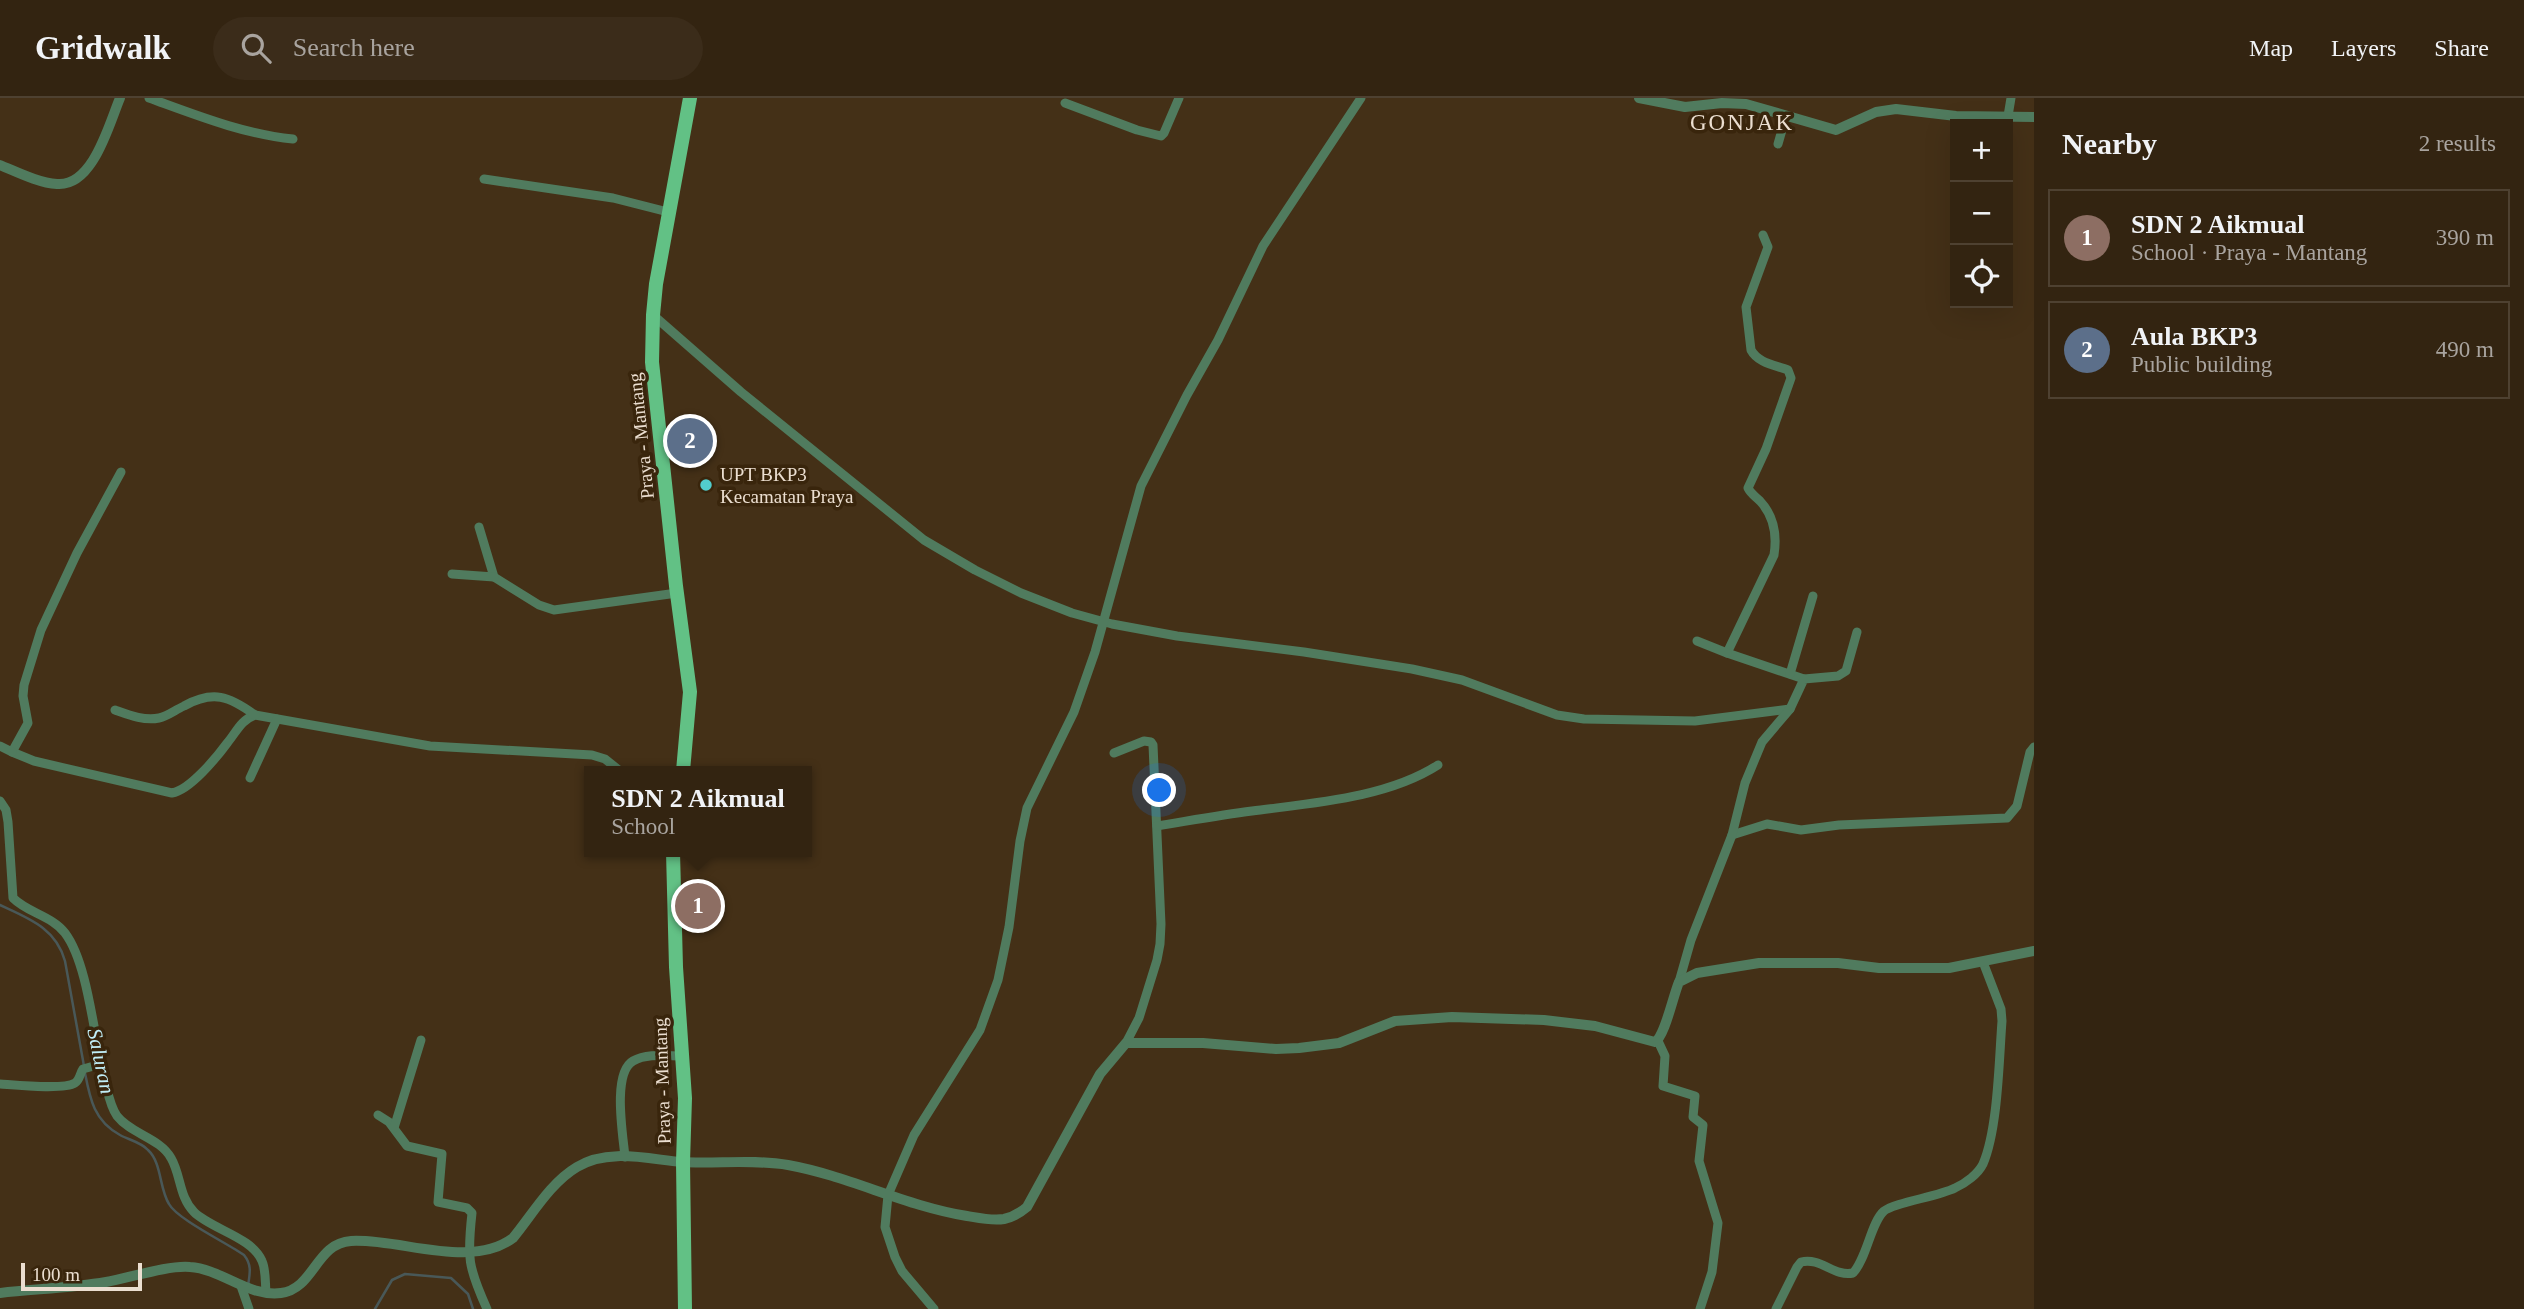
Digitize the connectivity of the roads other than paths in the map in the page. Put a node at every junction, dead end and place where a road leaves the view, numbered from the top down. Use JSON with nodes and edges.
{"nodes":[{"id":1,"x":120,"y":98,"type":"edge"},
{"id":2,"x":149,"y":98,"type":"edge"},
{"id":3,"x":690,"y":98,"type":"edge"},
{"id":4,"x":1179,"y":98,"type":"edge"},
{"id":5,"x":1361,"y":98,"type":"edge"},
{"id":6,"x":1639,"y":98,"type":"edge"},
{"id":7,"x":2011,"y":98,"type":"edge"},
{"id":8,"x":1065,"y":103,"type":"dead end"},
{"id":9,"x":1786,"y":116,"type":"junction"},
{"id":10,"x":2008,"y":116,"type":"junction"},
{"id":11,"x":2034,"y":117,"type":"edge"},
{"id":12,"x":293,"y":139,"type":"dead end"},
{"id":13,"x":1778,"y":144,"type":"dead end"},
{"id":14,"x":0,"y":165,"type":"edge"},
{"id":15,"x":484,"y":179,"type":"dead end"},
{"id":16,"x":668,"y":212,"type":"junction"},
{"id":17,"x":1763,"y":236,"type":"dead end"},
{"id":18,"x":653,"y":315,"type":"junction"},
{"id":19,"x":121,"y":472,"type":"dead end"},
{"id":20,"x":479,"y":527,"type":"dead end"},
{"id":21,"x":452,"y":575,"type":"dead end"},
{"id":22,"x":494,"y":577,"type":"junction"},
{"id":23,"x":677,"y":593,"type":"junction"},
{"id":24,"x":1813,"y":596,"type":"dead end"},
{"id":25,"x":1102,"y":621,"type":"junction"},
{"id":26,"x":1857,"y":632,"type":"dead end"},
{"id":27,"x":1697,"y":641,"type":"dead end"},
{"id":28,"x":1727,"y":653,"type":"junction"},
{"id":29,"x":1790,"y":674,"type":"junction"},
{"id":30,"x":1804,"y":679,"type":"junction"},
{"id":31,"x":1790,"y":709,"type":"junction"},
{"id":32,"x":115,"y":710,"type":"dead end"},
{"id":33,"x":255,"y":715,"type":"junction"},
{"id":34,"x":277,"y":719,"type":"junction"},
{"id":35,"x":0,"y":746,"type":"edge"},
{"id":36,"x":2034,"y":747,"type":"edge"},
{"id":37,"x":12,"y":752,"type":"junction"},
{"id":38,"x":1114,"y":753,"type":"dead end"},
{"id":39,"x":1438,"y":765,"type":"dead end"},
{"id":40,"x":614,"y":766,"type":"edge"},
{"id":41,"x":683,"y":766,"type":"edge"},
{"id":42,"x":250,"y":778,"type":"dead end"},
{"id":43,"x":0,"y":802,"type":"edge"},
{"id":44,"x":1157,"y":826,"type":"junction"},
{"id":45,"x":1732,"y":835,"type":"junction"},
{"id":46,"x":673,"y":857,"type":"edge"},
{"id":47,"x":2034,"y":951,"type":"edge"},
{"id":48,"x":1983,"y":962,"type":"junction"},
{"id":49,"x":1679,"y":982,"type":"junction"},
{"id":50,"x":421,"y":1040,"type":"dead end"},
{"id":51,"x":1658,"y":1041,"type":"junction"},
{"id":52,"x":1126,"y":1043,"type":"junction"},
{"id":53,"x":682,"y":1056,"type":"junction"},
{"id":54,"x":97,"y":1065,"type":"junction"},
{"id":55,"x":0,"y":1084,"type":"edge"},
{"id":56,"x":378,"y":1115,"type":"dead end"},
{"id":57,"x":394,"y":1128,"type":"junction"},
{"id":58,"x":625,"y":1157,"type":"junction"},
{"id":59,"x":683,"y":1162,"type":"junction"},
{"id":60,"x":888,"y":1195,"type":"junction"},
{"id":61,"x":468,"y":1251,"type":"junction"},
{"id":62,"x":252,"y":1289,"type":"junction"},
{"id":63,"x":0,"y":1293,"type":"edge"},
{"id":64,"x":249,"y":1309,"type":"edge"},
{"id":65,"x":486,"y":1309,"type":"edge"},
{"id":66,"x":685,"y":1309,"type":"edge"},
{"id":67,"x":934,"y":1309,"type":"edge"},
{"id":68,"x":1700,"y":1309,"type":"edge"},
{"id":69,"x":1776,"y":1309,"type":"edge"}],
"edges":[{"from":1,"to":14,"type":"street"},
{"from":2,"to":12,"type":"street"},
{"from":3,"to":16,"type":"main road","name":"Praya - Mantang"},
{"from":4,"to":8,"type":"street"},
{"from":5,"to":25,"type":"street"},
{"from":6,"to":9,"type":"street"},
{"from":7,"to":10,"type":"street"},
{"from":9,"to":10,"type":"street"},
{"from":9,"to":13,"type":"street"},
{"from":10,"to":11,"type":"street"},
{"from":15,"to":16,"type":"street"},
{"from":16,"to":18,"type":"main road","name":"Praya - Mantang"},
{"from":17,"to":28,"type":"street"},
{"from":18,"to":23,"type":"main road","name":"Praya - Mantang"},
{"from":18,"to":25,"type":"street"},
{"from":19,"to":37,"type":"street"},
{"from":20,"to":22,"type":"street"},
{"from":21,"to":22,"type":"street"},
{"from":22,"to":23,"type":"street"},
{"from":23,"to":41,"type":"main road","name":"Praya - Mantang"},
{"from":24,"to":29,"type":"street"},
{"from":25,"to":31,"type":"street"},
{"from":25,"to":60,"type":"street"},
{"from":26,"to":30,"type":"street"},
{"from":27,"to":28,"type":"street"},
{"from":28,"to":29,"type":"street"},
{"from":29,"to":30,"type":"street"},
{"from":30,"to":31,"type":"street"},
{"from":31,"to":45,"type":"street"},
{"from":32,"to":33,"type":"street"},
{"from":33,"to":34,"type":"street"},
{"from":33,"to":37,"type":"street"},
{"from":34,"to":40,"type":"street"},
{"from":34,"to":42,"type":"street"},
{"from":35,"to":37,"type":"street"},
{"from":36,"to":45,"type":"street"},
{"from":38,"to":44,"type":"street"},
{"from":39,"to":44,"type":"street"},
{"from":43,"to":54,"type":"street"},
{"from":44,"to":52,"type":"street"},
{"from":45,"to":49,"type":"street"},
{"from":46,"to":53,"type":"main road","name":"Praya - Mantang"},
{"from":47,"to":48,"type":"street"},
{"from":48,"to":49,"type":"street"},
{"from":48,"to":69,"type":"street"},
{"from":49,"to":51,"type":"street"},
{"from":50,"to":57,"type":"street"},
{"from":51,"to":52,"type":"street"},
{"from":51,"to":68,"type":"street"},
{"from":52,"to":60,"type":"street"},
{"from":53,"to":58,"type":"street"},
{"from":53,"to":59,"type":"main road","name":"Praya - Mantang"},
{"from":54,"to":55,"type":"street"},
{"from":54,"to":62,"type":"street"},
{"from":56,"to":57,"type":"street"},
{"from":57,"to":61,"type":"street"},
{"from":58,"to":59,"type":"street"},
{"from":58,"to":61,"type":"street"},
{"from":59,"to":60,"type":"street"},
{"from":59,"to":66,"type":"main road","name":"Praya - Mantang"},
{"from":60,"to":67,"type":"street"},
{"from":61,"to":62,"type":"street"},
{"from":61,"to":65,"type":"street"},
{"from":62,"to":63,"type":"street"},
{"from":62,"to":64,"type":"street"}]}
